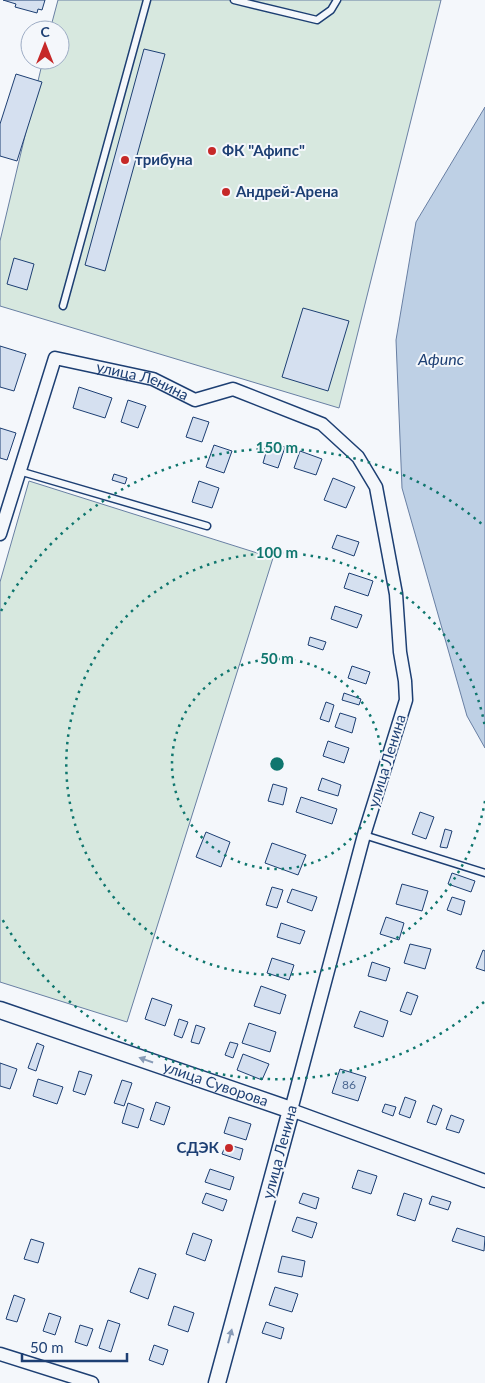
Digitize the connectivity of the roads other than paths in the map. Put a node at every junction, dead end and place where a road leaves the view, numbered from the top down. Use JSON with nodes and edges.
{"nodes":[{"id":1,"x":146,"y":0,"type":"edge"},
{"id":2,"x":234,"y":0,"type":"edge"},
{"id":3,"x":337,"y":0,"type":"edge"},
{"id":4,"x":63,"y":306,"type":"dead end"},
{"id":5,"x":19,"y":471,"type":"junction"},
{"id":6,"x":207,"y":526,"type":"dead end"},
{"id":7,"x":0,"y":534,"type":"edge"},
{"id":8,"x":364,"y":835,"type":"junction"},
{"id":9,"x":485,"y":873,"type":"edge"},
{"id":10,"x":0,"y":1010,"type":"edge"},
{"id":11,"x":291,"y":1110,"type":"junction"},
{"id":12,"x":485,"y":1181,"type":"edge"},
{"id":13,"x":0,"y":1354,"type":"edge"},
{"id":14,"x":92,"y":1383,"type":"edge"},
{"id":15,"x":217,"y":1383,"type":"edge"}],
"edges":[{"from":1,"to":4,"type":"lane"},
{"from":2,"to":3,"type":"lane"},
{"from":5,"to":6,"type":"lane"},
{"from":5,"to":7,"type":"street"},
{"from":5,"to":8,"type":"street","name":"улица Ленина"},
{"from":8,"to":9,"type":"lane"},
{"from":8,"to":11,"type":"street","name":"улица Ленина"},
{"from":11,"to":10,"type":"street","name":"улица Суворова","one_way":true},
{"from":11,"to":12,"type":"street","name":"улица Суворова"},
{"from":15,"to":11,"type":"street","name":"улица Ленина","one_way":true},
{"from":13,"to":14,"type":"street"}]}
